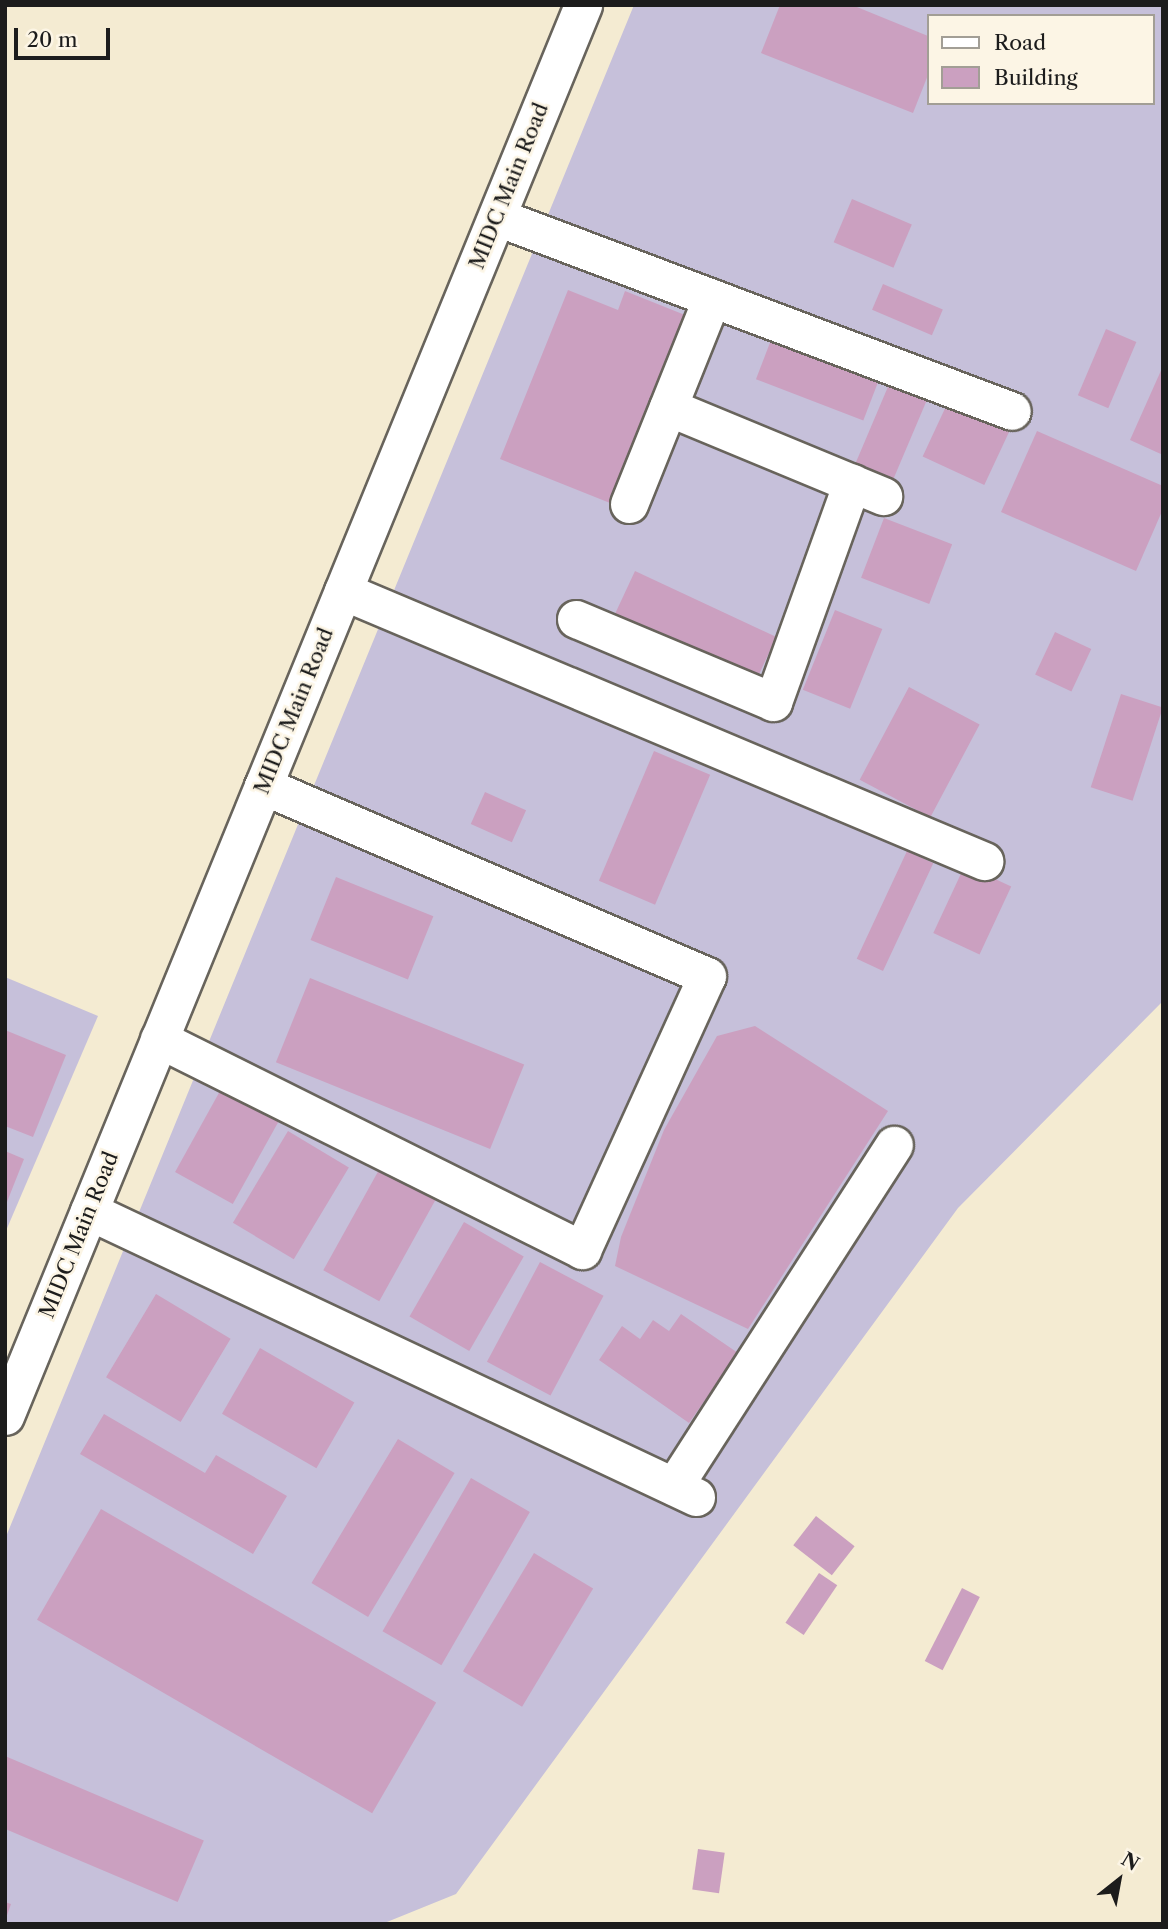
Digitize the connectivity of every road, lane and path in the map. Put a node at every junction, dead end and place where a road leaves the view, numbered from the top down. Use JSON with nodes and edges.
{"nodes":[{"id":1,"x":583,"y":5,"type":"edge"},
{"id":2,"x":497,"y":217,"type":"junction"},
{"id":3,"x":712,"y":298,"type":"junction"},
{"id":4,"x":668,"y":407,"type":"junction"},
{"id":5,"x":1012,"y":411,"type":"dead end"},
{"id":6,"x":629,"y":504,"type":"dead end"},
{"id":7,"x":343,"y":591,"type":"junction"},
{"id":8,"x":576,"y":619,"type":"dead end"},
{"id":9,"x":263,"y":786,"type":"junction"},
{"id":10,"x":984,"y":861,"type":"dead end"},
{"id":11,"x":159,"y":1039,"type":"junction"},
{"id":12,"x":894,"y":1145,"type":"dead end"},
{"id":13,"x":89,"y":1211,"type":"junction"},
{"id":14,"x":5,"y":1416,"type":"edge"}],
"edges":[{"from":1,"to":2,"type":"street","name":"MIDC Main Road"},
{"from":2,"to":3,"type":"street"},
{"from":2,"to":7,"type":"street","name":"MIDC Main Road"},
{"from":3,"to":4,"type":"street"},
{"from":3,"to":5,"type":"street"},
{"from":4,"to":6,"type":"street"},
{"from":4,"to":8,"type":"street"},
{"from":7,"to":9,"type":"street","name":"MIDC Main Road"},
{"from":7,"to":10,"type":"street"},
{"from":9,"to":11,"type":"street","name":"MIDC Main Road"},
{"from":9,"to":11,"type":"street"},
{"from":11,"to":13,"type":"street","name":"MIDC Main Road"},
{"from":12,"to":13,"type":"street"},
{"from":13,"to":14,"type":"street","name":"MIDC Main Road"}]}
